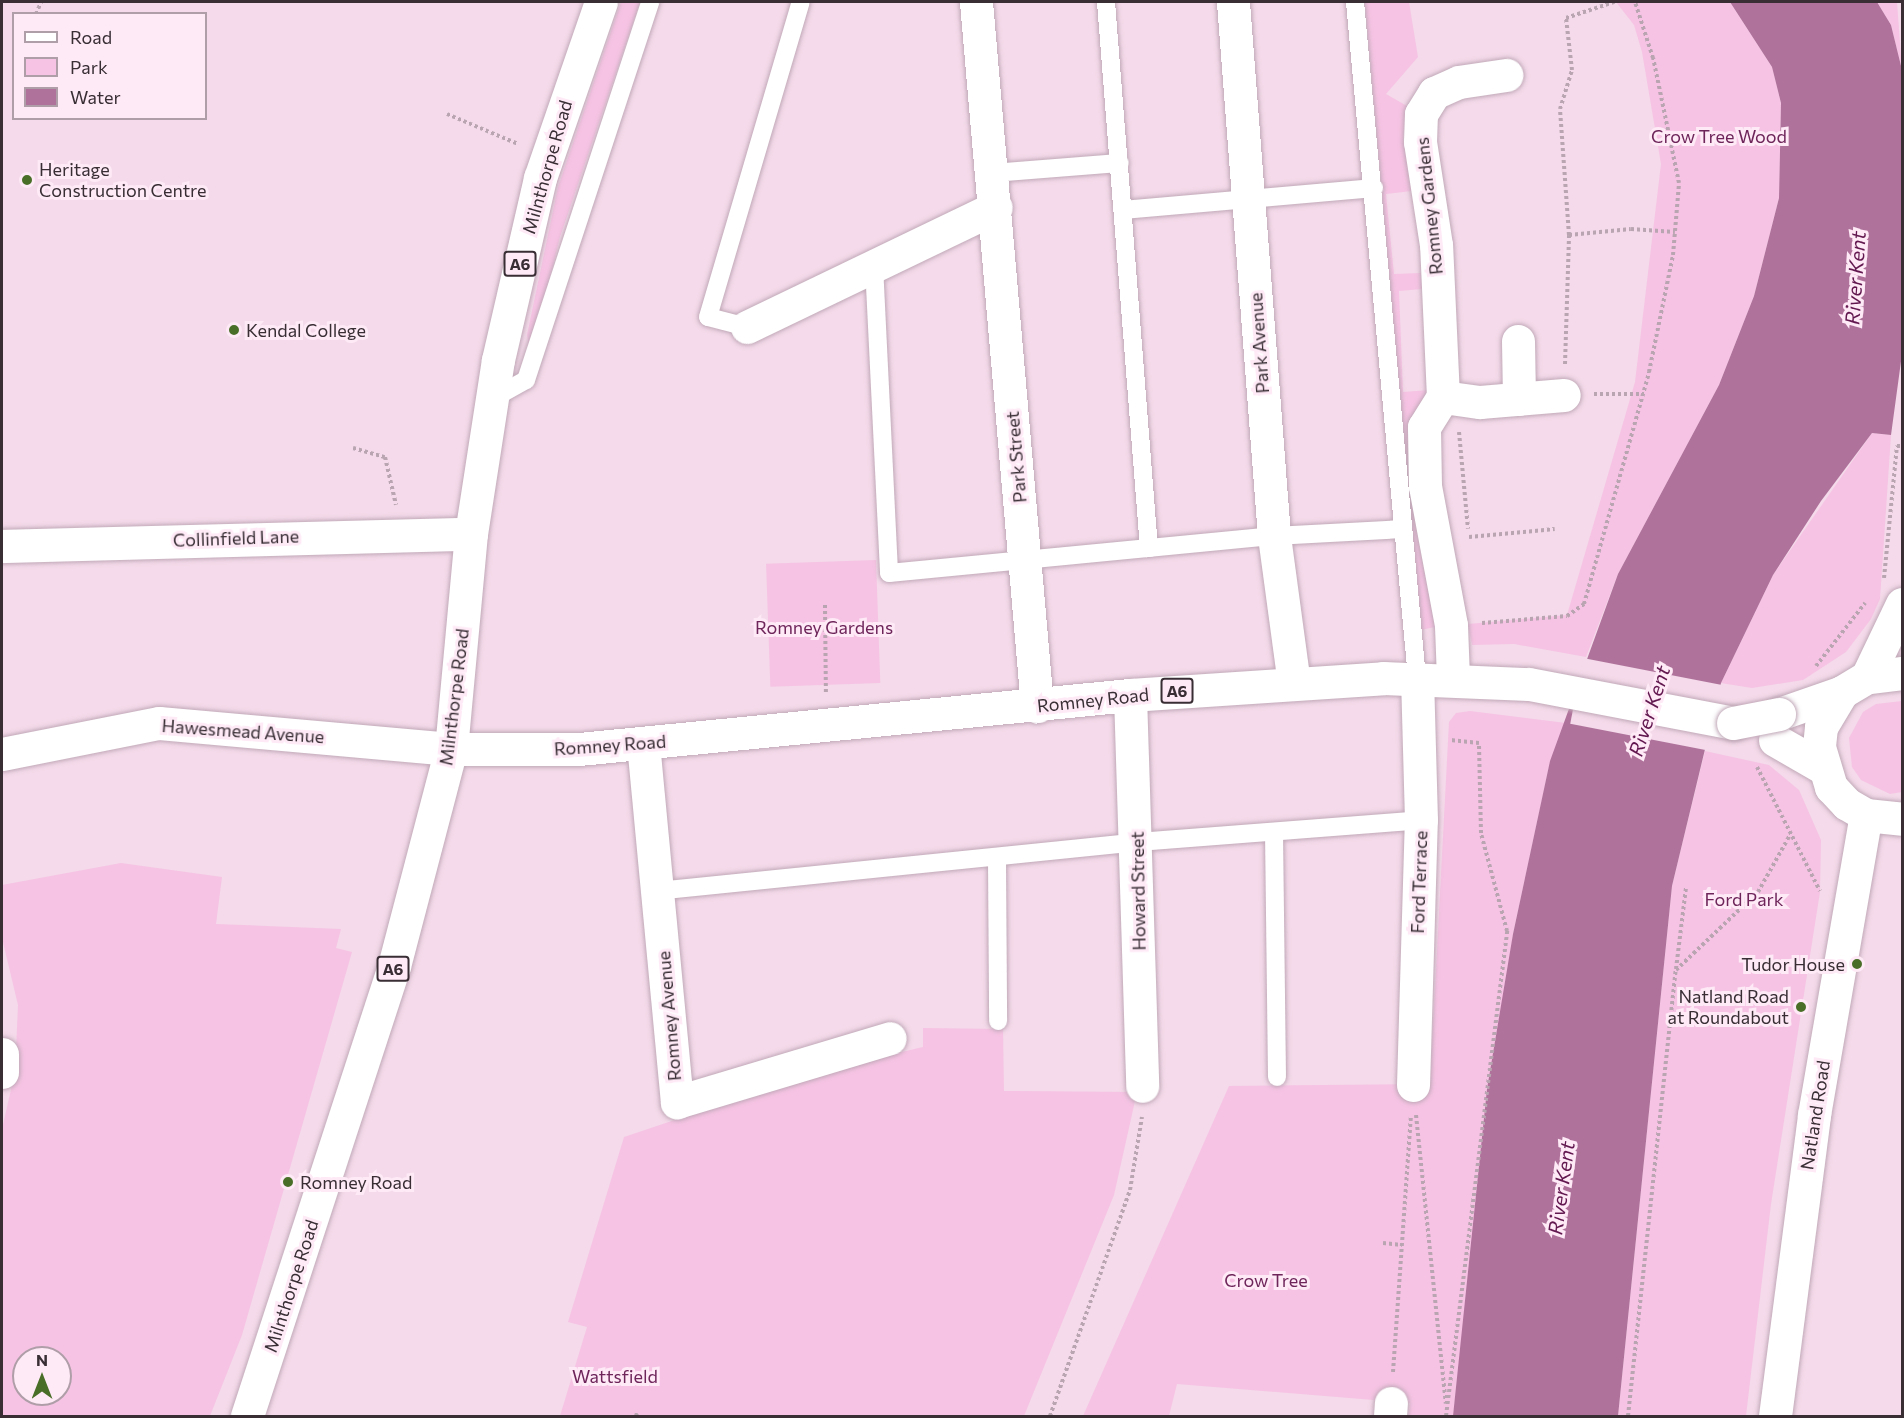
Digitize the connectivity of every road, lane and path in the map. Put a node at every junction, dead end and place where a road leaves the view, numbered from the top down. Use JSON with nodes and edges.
{"nodes":[{"id":1,"x":601,"y":2,"type":"edge"},
{"id":2,"x":650,"y":2,"type":"edge"},
{"id":3,"x":801,"y":2,"type":"edge"},
{"id":4,"x":976,"y":2,"type":"edge"},
{"id":5,"x":1106,"y":2,"type":"edge"},
{"id":6,"x":1233,"y":2,"type":"edge"},
{"id":7,"x":1355,"y":2,"type":"edge"},
{"id":8,"x":1614,"y":2,"type":"edge"},
{"id":9,"x":1635,"y":2,"type":"edge"},
{"id":10,"x":1506,"y":75,"type":"dead end"},
{"id":11,"x":447,"y":114,"type":"dead end"},
{"id":12,"x":548,"y":156,"type":"junction"},
{"id":13,"x":1120,"y":163,"type":"junction"},
{"id":14,"x":992,"y":173,"type":"junction"},
{"id":15,"x":1374,"y":188,"type":"junction"},
{"id":16,"x":1248,"y":199,"type":"junction"},
{"id":17,"x":996,"y":207,"type":"junction"},
{"id":18,"x":1123,"y":210,"type":"junction"},
{"id":19,"x":1675,"y":232,"type":"junction"},
{"id":20,"x":1569,"y":235,"type":"junction"},
{"id":21,"x":873,"y":266,"type":"junction"},
{"id":22,"x":747,"y":327,"type":"joint"},
{"id":23,"x":1518,"y":341,"type":"dead end"},
{"id":24,"x":1644,"y":393,"type":"junction"},
{"id":25,"x":1564,"y":395,"type":"junction"},
{"id":26,"x":1443,"y":397,"type":"junction"},
{"id":27,"x":1519,"y":399,"type":"junction"},
{"id":28,"x":490,"y":400,"type":"junction"},
{"id":29,"x":353,"y":448,"type":"dead end"},
{"id":30,"x":1402,"y":529,"type":"junction"},
{"id":31,"x":1555,"y":529,"type":"dead end"},
{"id":32,"x":471,"y":534,"type":"junction"},
{"id":33,"x":403,"y":535,"type":"junction"},
{"id":34,"x":1274,"y":536,"type":"junction"},
{"id":35,"x":1469,"y":537,"type":"dead end"},
{"id":36,"x":2,"y":546,"type":"edge"},
{"id":37,"x":1149,"y":548,"type":"junction"},
{"id":38,"x":1024,"y":558,"type":"junction"},
{"id":39,"x":1902,"y":604,"type":"edge"},
{"id":40,"x":825,"y":605,"type":"dead end"},
{"id":41,"x":1450,"y":625,"type":"junction"},
{"id":42,"x":1902,"y":673,"type":"edge"},
{"id":43,"x":1417,"y":678,"type":"junction"},
{"id":44,"x":1453,"y":678,"type":"junction"},
{"id":45,"x":1294,"y":683,"type":"junction"},
{"id":46,"x":1854,"y":685,"type":"junction"},
{"id":47,"x":1130,"y":695,"type":"junction"},
{"id":48,"x":1037,"y":706,"type":"junction"},
{"id":49,"x":826,"y":725,"type":"junction"},
{"id":50,"x":1777,"y":727,"type":"junction"},
{"id":51,"x":1420,"y":736,"type":"junction"},
{"id":52,"x":643,"y":743,"type":"junction"},
{"id":53,"x":451,"y":749,"type":"junction"},
{"id":54,"x":2,"y":754,"type":"edge"},
{"id":55,"x":1822,"y":767,"type":"junction"},
{"id":56,"x":1866,"y":815,"type":"junction"},
{"id":57,"x":1902,"y":819,"type":"edge"},
{"id":58,"x":1421,"y":820,"type":"junction"},
{"id":59,"x":1274,"y":832,"type":"junction"},
{"id":60,"x":1790,"y":835,"type":"dead end"},
{"id":61,"x":1137,"y":842,"type":"junction"},
{"id":62,"x":997,"y":859,"type":"junction"},
{"id":63,"x":1686,"y":887,"type":"dead end"},
{"id":64,"x":657,"y":891,"type":"junction"},
{"id":65,"x":1676,"y":970,"type":"junction"},
{"id":66,"x":998,"y":1021,"type":"dead end"},
{"id":67,"x":890,"y":1038,"type":"dead end"},
{"id":68,"x":2,"y":1054,"type":"edge"},
{"id":69,"x":2,"y":1072,"type":"edge"},
{"id":70,"x":1277,"y":1077,"type":"dead end"},
{"id":71,"x":1413,"y":1085,"type":"junction"},
{"id":72,"x":1142,"y":1086,"type":"joint"},
{"id":73,"x":1383,"y":1243,"type":"dead end"},
{"id":74,"x":1402,"y":1245,"type":"junction"},
{"id":75,"x":1390,"y":1410,"type":"edge"},
{"id":76,"x":1446,"y":1414,"type":"edge"},
{"id":77,"x":247,"y":1416,"type":"edge"},
{"id":78,"x":1050,"y":1416,"type":"edge"},
{"id":79,"x":1628,"y":1416,"type":"edge"},
{"id":80,"x":1775,"y":1416,"type":"edge"}],
"edges":[{"from":1,"to":12,"type":"main road","name":"Milnthorpe Road","number":"A6"},
{"from":2,"to":28,"type":"lane"},
{"from":3,"to":22,"type":"lane"},
{"from":4,"to":14,"type":"main road","name":"Park Street"},
{"from":5,"to":13,"type":"lane"},
{"from":6,"to":16,"type":"main road","name":"Park Avenue"},
{"from":7,"to":15,"type":"lane"},
{"from":8,"to":20,"type":"path"},
{"from":9,"to":19,"type":"path"},
{"from":10,"to":26,"type":"main road","name":"Romney Gardens"},
{"from":11,"to":12,"type":"path"},
{"from":12,"to":28,"type":"main road","name":"Milnthorpe Road","number":"A6"},
{"from":13,"to":14,"type":"lane"},
{"from":13,"to":18,"type":"lane"},
{"from":14,"to":17,"type":"main road","name":"Park Street"},
{"from":15,"to":16,"type":"lane"},
{"from":15,"to":30,"type":"lane"},
{"from":16,"to":18,"type":"lane"},
{"from":16,"to":34,"type":"main road","name":"Park Avenue"},
{"from":17,"to":21,"type":"main road"},
{"from":17,"to":38,"type":"main road","name":"Park Street"},
{"from":18,"to":37,"type":"lane"},
{"from":19,"to":20,"type":"path"},
{"from":19,"to":24,"type":"path"},
{"from":20,"to":25,"type":"path"},
{"from":21,"to":22,"type":"main road"},
{"from":21,"to":38,"type":"lane"},
{"from":23,"to":27,"type":"main road"},
{"from":24,"to":25,"type":"path"},
{"from":24,"to":41,"type":"path"},
{"from":25,"to":27,"type":"main road"},
{"from":26,"to":27,"type":"main road"},
{"from":26,"to":41,"type":"main road"},
{"from":28,"to":32,"type":"main road","name":"Milnthorpe Road","number":"A6"},
{"from":29,"to":33,"type":"path"},
{"from":30,"to":34,"type":"lane"},
{"from":30,"to":43,"type":"lane"},
{"from":31,"to":35,"type":"path"},
{"from":32,"to":33,"type":"main road","name":"Collinfield Lane"},
{"from":32,"to":53,"type":"main road","name":"Milnthorpe Road","number":"A6"},
{"from":33,"to":36,"type":"main road","name":"Collinfield Lane"},
{"from":34,"to":37,"type":"lane"},
{"from":34,"to":45,"type":"main road","name":"Park Avenue"},
{"from":37,"to":38,"type":"lane"},
{"from":38,"to":48,"type":"main road","name":"Park Street"},
{"from":39,"to":46,"type":"main road"},
{"from":40,"to":49,"type":"path"},
{"from":41,"to":44,"type":"main road"},
{"from":42,"to":46,"type":"main road"},
{"from":43,"to":44,"type":"main road","name":"Romney Road","number":"A6"},
{"from":43,"to":45,"type":"main road","name":"Romney Road","number":"A6"},
{"from":43,"to":51,"type":"main road","name":"Ford Terrace"},
{"from":44,"to":50,"type":"main road","name":"Romney Road","number":"A6"},
{"from":45,"to":47,"type":"main road","name":"Romney Road","number":"A6"},
{"from":46,"to":50,"type":"main road"},
{"from":46,"to":55,"type":"main road"},
{"from":47,"to":48,"type":"main road","name":"Romney Road","number":"A6"},
{"from":47,"to":61,"type":"main road","name":"Howard Street"},
{"from":48,"to":49,"type":"main road","name":"Romney Road","number":"A6"},
{"from":49,"to":52,"type":"main road","name":"Romney Road","number":"A6"},
{"from":50,"to":55,"type":"main road","name":"Romney Road","number":"A6"},
{"from":51,"to":58,"type":"main road","name":"Ford Terrace"},
{"from":51,"to":76,"type":"path"},
{"from":52,"to":53,"type":"main road","name":"Romney Road","number":"A6"},
{"from":52,"to":64,"type":"main road","name":"Romney Avenue"},
{"from":53,"to":54,"type":"main road","name":"Hawesmead Avenue"},
{"from":53,"to":77,"type":"main road","name":"Milnthorpe Road","number":"A6"},
{"from":55,"to":56,"type":"main road"},
{"from":56,"to":57,"type":"main road"},
{"from":56,"to":80,"type":"main road","name":"Natland Road"},
{"from":58,"to":59,"type":"lane"},
{"from":58,"to":71,"type":"main road","name":"Ford Terrace"},
{"from":59,"to":61,"type":"lane"},
{"from":59,"to":70,"type":"lane"},
{"from":60,"to":65,"type":"path"},
{"from":61,"to":62,"type":"lane"},
{"from":61,"to":72,"type":"main road","name":"Howard Street"},
{"from":62,"to":64,"type":"lane"},
{"from":62,"to":66,"type":"lane"},
{"from":63,"to":65,"type":"path"},
{"from":64,"to":67,"type":"main road","name":"Romney Avenue"},
{"from":65,"to":79,"type":"path"},
{"from":68,"to":69,"type":"main road"},
{"from":71,"to":74,"type":"path"},
{"from":71,"to":76,"type":"path"},
{"from":72,"to":78,"type":"path"},
{"from":73,"to":74,"type":"path"},
{"from":74,"to":75,"type":"path"}]}
